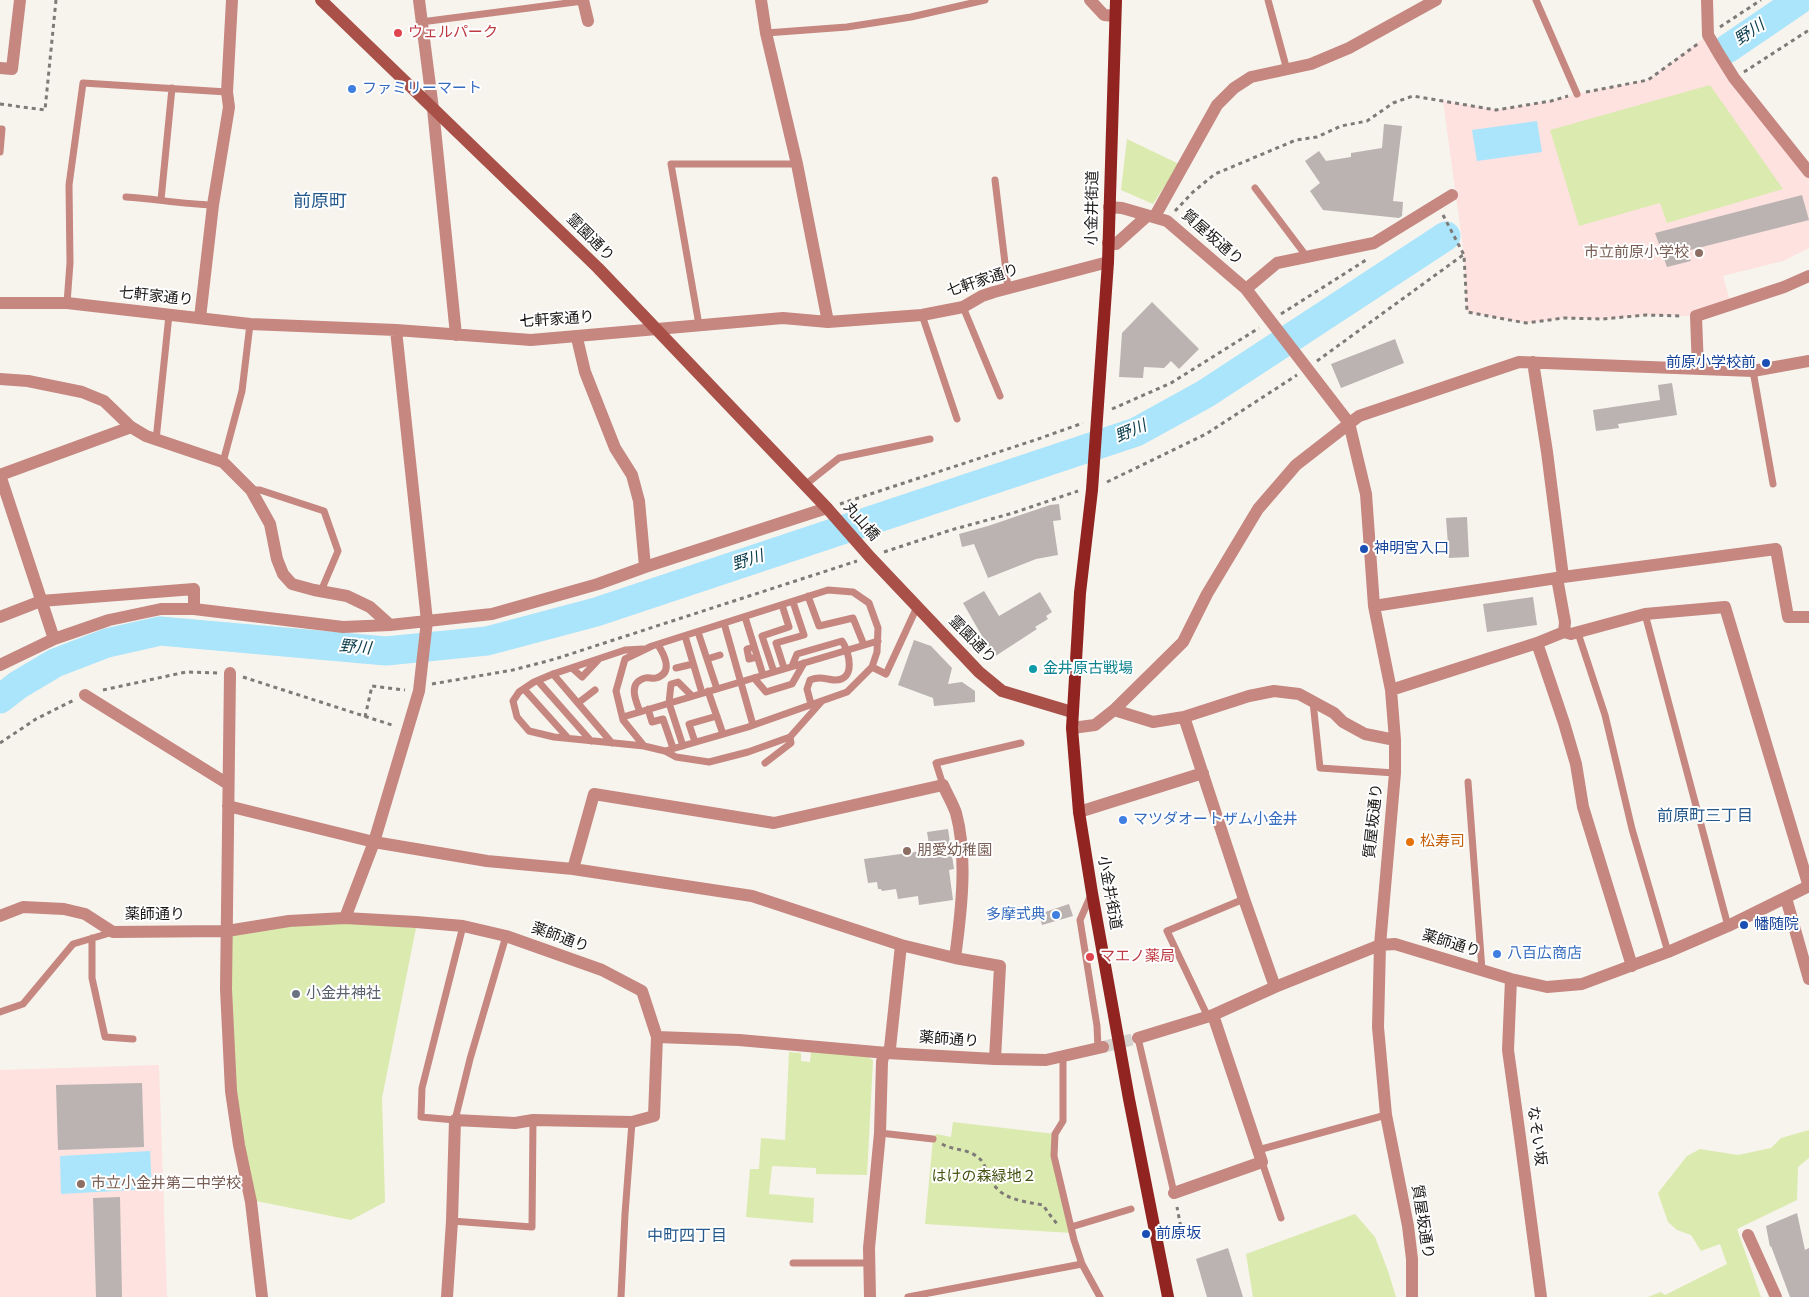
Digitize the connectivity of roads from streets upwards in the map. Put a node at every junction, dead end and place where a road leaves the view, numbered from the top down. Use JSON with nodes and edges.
{"nodes":[{"id":1,"x":20,"y":0,"type":"edge"},
{"id":2,"x":232,"y":0,"type":"edge"},
{"id":3,"x":321,"y":0,"type":"edge"},
{"id":4,"x":419,"y":0,"type":"edge"},
{"id":5,"x":583,"y":0,"type":"edge"},
{"id":6,"x":761,"y":0,"type":"edge"},
{"id":7,"x":1090,"y":0,"type":"edge"},
{"id":8,"x":1116,"y":0,"type":"edge"},
{"id":9,"x":1436,"y":0,"type":"edge"},
{"id":10,"x":1707,"y":0,"type":"edge"},
{"id":11,"x":1115,"y":16,"type":"junction"},
{"id":12,"x":588,"y":21,"type":"dead end"},
{"id":13,"x":0,"y":68,"type":"edge"},
{"id":14,"x":433,"y":109,"type":"junction"},
{"id":15,"x":1809,"y":172,"type":"edge"},
{"id":16,"x":1452,"y":195,"type":"dead end"},
{"id":17,"x":1109,"y":208,"type":"junction"},
{"id":18,"x":1156,"y":218,"type":"junction"},
{"id":19,"x":1108,"y":243,"type":"junction"},
{"id":20,"x":1108,"y":262,"type":"junction"},
{"id":21,"x":1809,"y":276,"type":"edge"},
{"id":22,"x":1246,"y":290,"type":"junction"},
{"id":23,"x":0,"y":303,"type":"edge"},
{"id":24,"x":200,"y":318,"type":"junction"},
{"id":25,"x":828,"y":322,"type":"junction"},
{"id":26,"x":654,"y":329,"type":"junction"},
{"id":27,"x":396,"y":330,"type":"junction"},
{"id":28,"x":456,"y":335,"type":"junction"},
{"id":29,"x":577,"y":338,"type":"junction"},
{"id":30,"x":1809,"y":361,"type":"edge"},
{"id":31,"x":1534,"y":362,"type":"junction"},
{"id":32,"x":1698,"y":369,"type":"junction"},
{"id":33,"x":0,"y":380,"type":"edge"},
{"id":34,"x":1349,"y":423,"type":"junction"},
{"id":35,"x":131,"y":427,"type":"junction"},
{"id":36,"x":0,"y":475,"type":"edge"},
{"id":37,"x":827,"y":508,"type":"junction"},
{"id":38,"x":870,"y":557,"type":"joint"},
{"id":39,"x":645,"y":566,"type":"junction"},
{"id":40,"x":1560,"y":578,"type":"junction"},
{"id":41,"x":42,"y":601,"type":"junction"},
{"id":42,"x":1374,"y":606,"type":"junction"},
{"id":43,"x":194,"y":609,"type":"junction"},
{"id":44,"x":1809,"y":616,"type":"edge"},
{"id":45,"x":0,"y":617,"type":"edge"},
{"id":46,"x":427,"y":622,"type":"junction"},
{"id":47,"x":390,"y":625,"type":"junction"},
{"id":48,"x":1564,"y":632,"type":"junction"},
{"id":49,"x":54,"y":639,"type":"junction"},
{"id":50,"x":1537,"y":643,"type":"junction"},
{"id":51,"x":0,"y":665,"type":"edge"},
{"id":52,"x":230,"y":673,"type":"road end"},
{"id":53,"x":1391,"y":690,"type":"junction"},
{"id":54,"x":85,"y":695,"type":"road end"},
{"id":55,"x":1114,"y":710,"type":"junction"},
{"id":56,"x":1072,"y":712,"type":"junction"},
{"id":57,"x":1184,"y":717,"type":"junction"},
{"id":58,"x":1072,"y":728,"type":"junction"},
{"id":59,"x":1395,"y":740,"type":"junction"},
{"id":60,"x":1203,"y":773,"type":"junction"},
{"id":61,"x":228,"y":784,"type":"junction"},
{"id":62,"x":228,"y":806,"type":"junction"},
{"id":63,"x":1079,"y":812,"type":"junction"},
{"id":64,"x":374,"y":842,"type":"junction"},
{"id":65,"x":573,"y":869,"type":"junction"},
{"id":66,"x":1809,"y":887,"type":"edge"},
{"id":67,"x":1786,"y":898,"type":"junction"},
{"id":68,"x":0,"y":916,"type":"edge"},
{"id":69,"x":345,"y":918,"type":"junction"},
{"id":70,"x":227,"y":931,"type":"junction"},
{"id":71,"x":901,"y":945,"type":"junction"},
{"id":72,"x":1380,"y":945,"type":"junction"},
{"id":73,"x":955,"y":958,"type":"junction"},
{"id":74,"x":1632,"y":966,"type":"junction"},
{"id":75,"x":1511,"y":979,"type":"junction"},
{"id":76,"x":1809,"y":979,"type":"edge"},
{"id":77,"x":1276,"y":987,"type":"junction"},
{"id":78,"x":1210,"y":1016,"type":"junction"},
{"id":79,"x":657,"y":1037,"type":"junction"},
{"id":80,"x":1138,"y":1038,"type":"tunnel mouth"},
{"id":81,"x":1101,"y":1047,"type":"tunnel mouth"},
{"id":82,"x":887,"y":1053,"type":"junction"},
{"id":83,"x":995,"y":1060,"type":"junction"},
{"id":84,"x":1174,"y":1193,"type":"road end"},
{"id":85,"x":1748,"y":1235,"type":"dead end"},
{"id":86,"x":262,"y":1297,"type":"edge"},
{"id":87,"x":447,"y":1297,"type":"edge"},
{"id":88,"x":870,"y":1297,"type":"edge"},
{"id":89,"x":1168,"y":1297,"type":"edge"},
{"id":90,"x":1412,"y":1297,"type":"edge"},
{"id":91,"x":1541,"y":1297,"type":"edge"},
{"id":92,"x":1776,"y":1297,"type":"edge"}],
"edges":[{"from":1,"to":13,"type":"street"},
{"from":2,"to":24,"type":"street"},
{"from":3,"to":14,"type":"street","name":"霊園通り"},
{"from":4,"to":14,"type":"street"},
{"from":5,"to":12,"type":"street"},
{"from":6,"to":25,"type":"street"},
{"from":7,"to":11,"type":"street"},
{"from":8,"to":11,"type":"main road","name":"小金井街道"},
{"from":9,"to":18,"type":"street"},
{"from":10,"to":15,"type":"street"},
{"from":11,"to":17,"type":"main road","name":"小金井街道"},
{"from":14,"to":26,"type":"street","name":"霊園通り"},
{"from":14,"to":28,"type":"street"},
{"from":16,"to":22,"type":"street"},
{"from":17,"to":18,"type":"street","name":"質屋坂通り"},
{"from":17,"to":19,"type":"main road","name":"小金井街道"},
{"from":18,"to":19,"type":"street"},
{"from":18,"to":22,"type":"street","name":"質屋坂通り"},
{"from":19,"to":20,"type":"main road","name":"小金井街道"},
{"from":20,"to":25,"type":"street","name":"七軒家通り"},
{"from":20,"to":56,"type":"main road","name":"小金井街道"},
{"from":21,"to":32,"type":"street"},
{"from":22,"to":34,"type":"street","name":"質屋坂通り"},
{"from":23,"to":24,"type":"street","name":"七軒家通り"},
{"from":24,"to":27,"type":"street","name":"七軒家通り"},
{"from":25,"to":26,"type":"street","name":"七軒家通り"},
{"from":26,"to":29,"type":"street","name":"七軒家通り"},
{"from":26,"to":37,"type":"street","name":"霊園通り"},
{"from":27,"to":28,"type":"street","name":"七軒家通り"},
{"from":27,"to":46,"type":"street"},
{"from":28,"to":29,"type":"street","name":"七軒家通り"},
{"from":29,"to":39,"type":"street"},
{"from":30,"to":32,"type":"street"},
{"from":31,"to":32,"type":"street"},
{"from":31,"to":34,"type":"street"},
{"from":31,"to":40,"type":"street"},
{"from":33,"to":35,"type":"street"},
{"from":34,"to":42,"type":"street","name":"質屋坂通り"},
{"from":34,"to":55,"type":"street"},
{"from":35,"to":36,"type":"street"},
{"from":35,"to":47,"type":"street"},
{"from":36,"to":41,"type":"street"},
{"from":37,"to":38,"type":"street","name":"丸山橋"},
{"from":37,"to":39,"type":"street"},
{"from":38,"to":56,"type":"street","name":"霊園通り"},
{"from":39,"to":46,"type":"street"},
{"from":40,"to":42,"type":"street"},
{"from":40,"to":44,"type":"street"},
{"from":40,"to":48,"type":"street"},
{"from":41,"to":43,"type":"street"},
{"from":41,"to":45,"type":"street"},
{"from":41,"to":49,"type":"street"},
{"from":42,"to":53,"type":"street","name":"質屋坂通り"},
{"from":43,"to":47,"type":"street"},
{"from":43,"to":49,"type":"street"},
{"from":46,"to":47,"type":"street"},
{"from":46,"to":64,"type":"street"},
{"from":48,"to":50,"type":"street"},
{"from":48,"to":66,"type":"street"},
{"from":49,"to":51,"type":"street"},
{"from":50,"to":53,"type":"street"},
{"from":50,"to":74,"type":"street"},
{"from":52,"to":61,"type":"street"},
{"from":53,"to":59,"type":"street","name":"質屋坂通り"},
{"from":54,"to":61,"type":"street"},
{"from":55,"to":57,"type":"street"},
{"from":55,"to":58,"type":"street"},
{"from":56,"to":58,"type":"main road","name":"小金井街道"},
{"from":57,"to":59,"type":"street"},
{"from":57,"to":60,"type":"street"},
{"from":58,"to":63,"type":"main road","name":"小金井街道"},
{"from":59,"to":72,"type":"street","name":"質屋坂通り"},
{"from":60,"to":63,"type":"street"},
{"from":60,"to":77,"type":"street"},
{"from":61,"to":62,"type":"street"},
{"from":62,"to":64,"type":"street"},
{"from":62,"to":70,"type":"street"},
{"from":63,"to":89,"type":"main road","name":"小金井街道"},
{"from":64,"to":65,"type":"street"},
{"from":64,"to":69,"type":"street"},
{"from":65,"to":71,"type":"street"},
{"from":65,"to":73,"type":"street"},
{"from":66,"to":67,"type":"street","name":"薬師通り"},
{"from":67,"to":74,"type":"street","name":"薬師通り"},
{"from":67,"to":76,"type":"street"},
{"from":68,"to":70,"type":"street","name":"薬師通り"},
{"from":69,"to":70,"type":"street","name":"薬師通り"},
{"from":69,"to":79,"type":"street","name":"薬師通り"},
{"from":70,"to":86,"type":"street"},
{"from":71,"to":73,"type":"street"},
{"from":71,"to":82,"type":"street"},
{"from":72,"to":75,"type":"street","name":"薬師通り"},
{"from":72,"to":77,"type":"street","name":"薬師通り"},
{"from":72,"to":90,"type":"street","name":"質屋坂通り"},
{"from":73,"to":83,"type":"street"},
{"from":74,"to":75,"type":"street","name":"薬師通り"},
{"from":75,"to":91,"type":"street","name":"なそい坂"},
{"from":77,"to":78,"type":"street","name":"薬師通り"},
{"from":78,"to":80,"type":"street","name":"薬師通り"},
{"from":78,"to":84,"type":"street"},
{"from":79,"to":82,"type":"street","name":"薬師通り"},
{"from":79,"to":87,"type":"street"},
{"from":81,"to":83,"type":"street","name":"薬師通り"},
{"from":82,"to":83,"type":"street","name":"薬師通り"},
{"from":82,"to":88,"type":"street"},
{"from":85,"to":92,"type":"street"}]}
